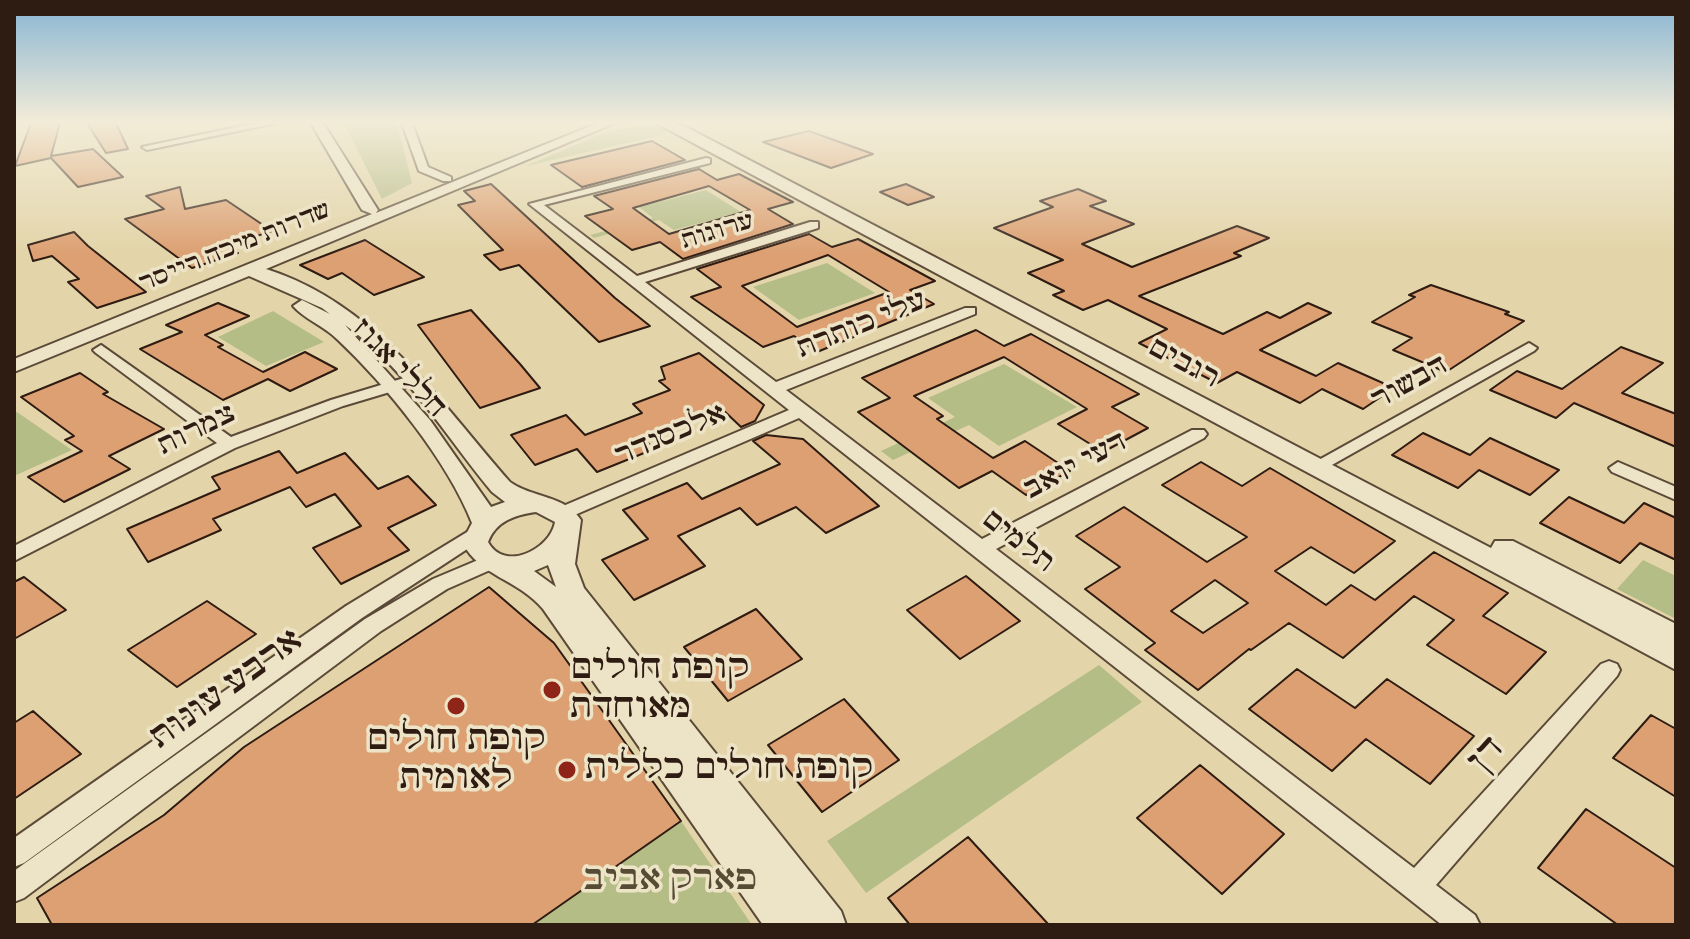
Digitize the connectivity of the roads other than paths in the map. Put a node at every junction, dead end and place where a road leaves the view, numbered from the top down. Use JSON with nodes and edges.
{"nodes":[{"id":1,"x":344,"y":167,"type":"edge"},
{"id":2,"x":422,"y":167,"type":"edge"},
{"id":3,"x":482,"y":167,"type":"edge"},
{"id":4,"x":497,"y":167,"type":"edge"},
{"id":5,"x":683,"y":167,"type":"edge"},
{"id":6,"x":752,"y":167,"type":"edge"},
{"id":7,"x":767,"y":167,"type":"edge"},
{"id":8,"x":447,"y":179,"type":"junction"},
{"id":9,"x":370,"y":210,"type":"junction"},
{"id":10,"x":814,"y":225,"type":"dead end"},
{"id":11,"x":237,"y":272,"type":"junction"},
{"id":12,"x":634,"y":281,"type":"junction"},
{"id":13,"x":970,"y":311,"type":"dead end"},
{"id":14,"x":1529,"y":348,"type":"dead end"},
{"id":15,"x":101,"y":350,"type":"dead end"},
{"id":16,"x":14,"y":353,"type":"edge"},
{"id":17,"x":14,"y":366,"type":"edge"},
{"id":18,"x":402,"y":383,"type":"junction"},
{"id":19,"x":773,"y":389,"type":"junction"},
{"id":20,"x":802,"y":411,"type":"junction"},
{"id":21,"x":1198,"y":434,"type":"dead end"},
{"id":22,"x":229,"y":444,"type":"junction"},
{"id":23,"x":1324,"y":462,"type":"junction"},
{"id":24,"x":1618,"y":468,"type":"dead end"},
{"id":25,"x":1676,"y":494,"type":"edge"},
{"id":26,"x":536,"y":504,"type":"junction"},
{"id":27,"x":564,"y":526,"type":"junction"},
{"id":28,"x":481,"y":528,"type":"junction"},
{"id":29,"x":980,"y":549,"type":"junction"},
{"id":30,"x":14,"y":554,"type":"edge"},
{"id":31,"x":497,"y":563,"type":"junction"},
{"id":32,"x":1676,"y":637,"type":"edge"},
{"id":33,"x":1676,"y":658,"type":"edge"},
{"id":34,"x":1609,"y":670,"type":"dead end"},
{"id":35,"x":14,"y":854,"type":"edge"},
{"id":36,"x":1416,"y":887,"type":"junction"},
{"id":37,"x":14,"y":888,"type":"edge"},
{"id":38,"x":786,"y":925,"type":"edge"},
{"id":39,"x":827,"y":925,"type":"edge"},
{"id":40,"x":1465,"y":925,"type":"edge"}],
"edges":[{"from":1,"to":9,"type":"street"},
{"from":2,"to":8,"type":"street"},
{"from":3,"to":8,"type":"street","name":"שדרות מיכה רייסר"},
{"from":4,"to":11,"type":"street","name":"שדרות מיכה רייסר"},
{"from":5,"to":12,"type":"street","name":"תלמים"},
{"from":6,"to":23,"type":"street","name":"רגבים"},
{"from":7,"to":23,"type":"street","name":"רגבים"},
{"from":8,"to":9,"type":"street","name":"שדרות מיכה רייסר"},
{"from":9,"to":11,"type":"street","name":"שדרות מיכה רייסר"},
{"from":10,"to":12,"type":"street","name":"ערוגות"},
{"from":11,"to":16,"type":"street","name":"שדרות מיכה רייסר"},
{"from":11,"to":17,"type":"street","name":"שדרות מיכה רייסר"},
{"from":11,"to":18,"type":"street","name":"חללי אגוז"},
{"from":12,"to":19,"type":"street","name":"תלמים"},
{"from":13,"to":19,"type":"street","name":"עלי כותרת"},
{"from":14,"to":23,"type":"street","name":"הבשור"},
{"from":15,"to":22,"type":"street"},
{"from":18,"to":22,"type":"street","name":"צמרות"},
{"from":18,"to":26,"type":"street","name":"חללי אגוז"},
{"from":18,"to":28,"type":"street","name":"חללי אגוז"},
{"from":19,"to":20,"type":"street","name":"תלמים"},
{"from":20,"to":27,"type":"street","name":"אלכסנדר"},
{"from":20,"to":29,"type":"street","name":"תלמים"},
{"from":21,"to":29,"type":"street","name":"דעי יואב"},
{"from":22,"to":30,"type":"street","name":"צמרות"},
{"from":23,"to":32,"type":"street","name":"רגבים"},
{"from":23,"to":33,"type":"street","name":"רגבים"},
{"from":24,"to":25,"type":"street"},
{"from":26,"to":27,"type":"street"},
{"from":26,"to":28,"type":"street"},
{"from":27,"to":31,"type":"street"},
{"from":27,"to":39,"type":"street"},
{"from":28,"to":31,"type":"street"},
{"from":28,"to":35,"type":"street","name":"ארבע עונות"},
{"from":29,"to":36,"type":"street","name":"תלמים"},
{"from":31,"to":37,"type":"street","name":"ארבע עונות"},
{"from":31,"to":38,"type":"street"},
{"from":34,"to":36,"type":"street","name":"דן"},
{"from":36,"to":40,"type":"street","name":"תלמים"}]}
